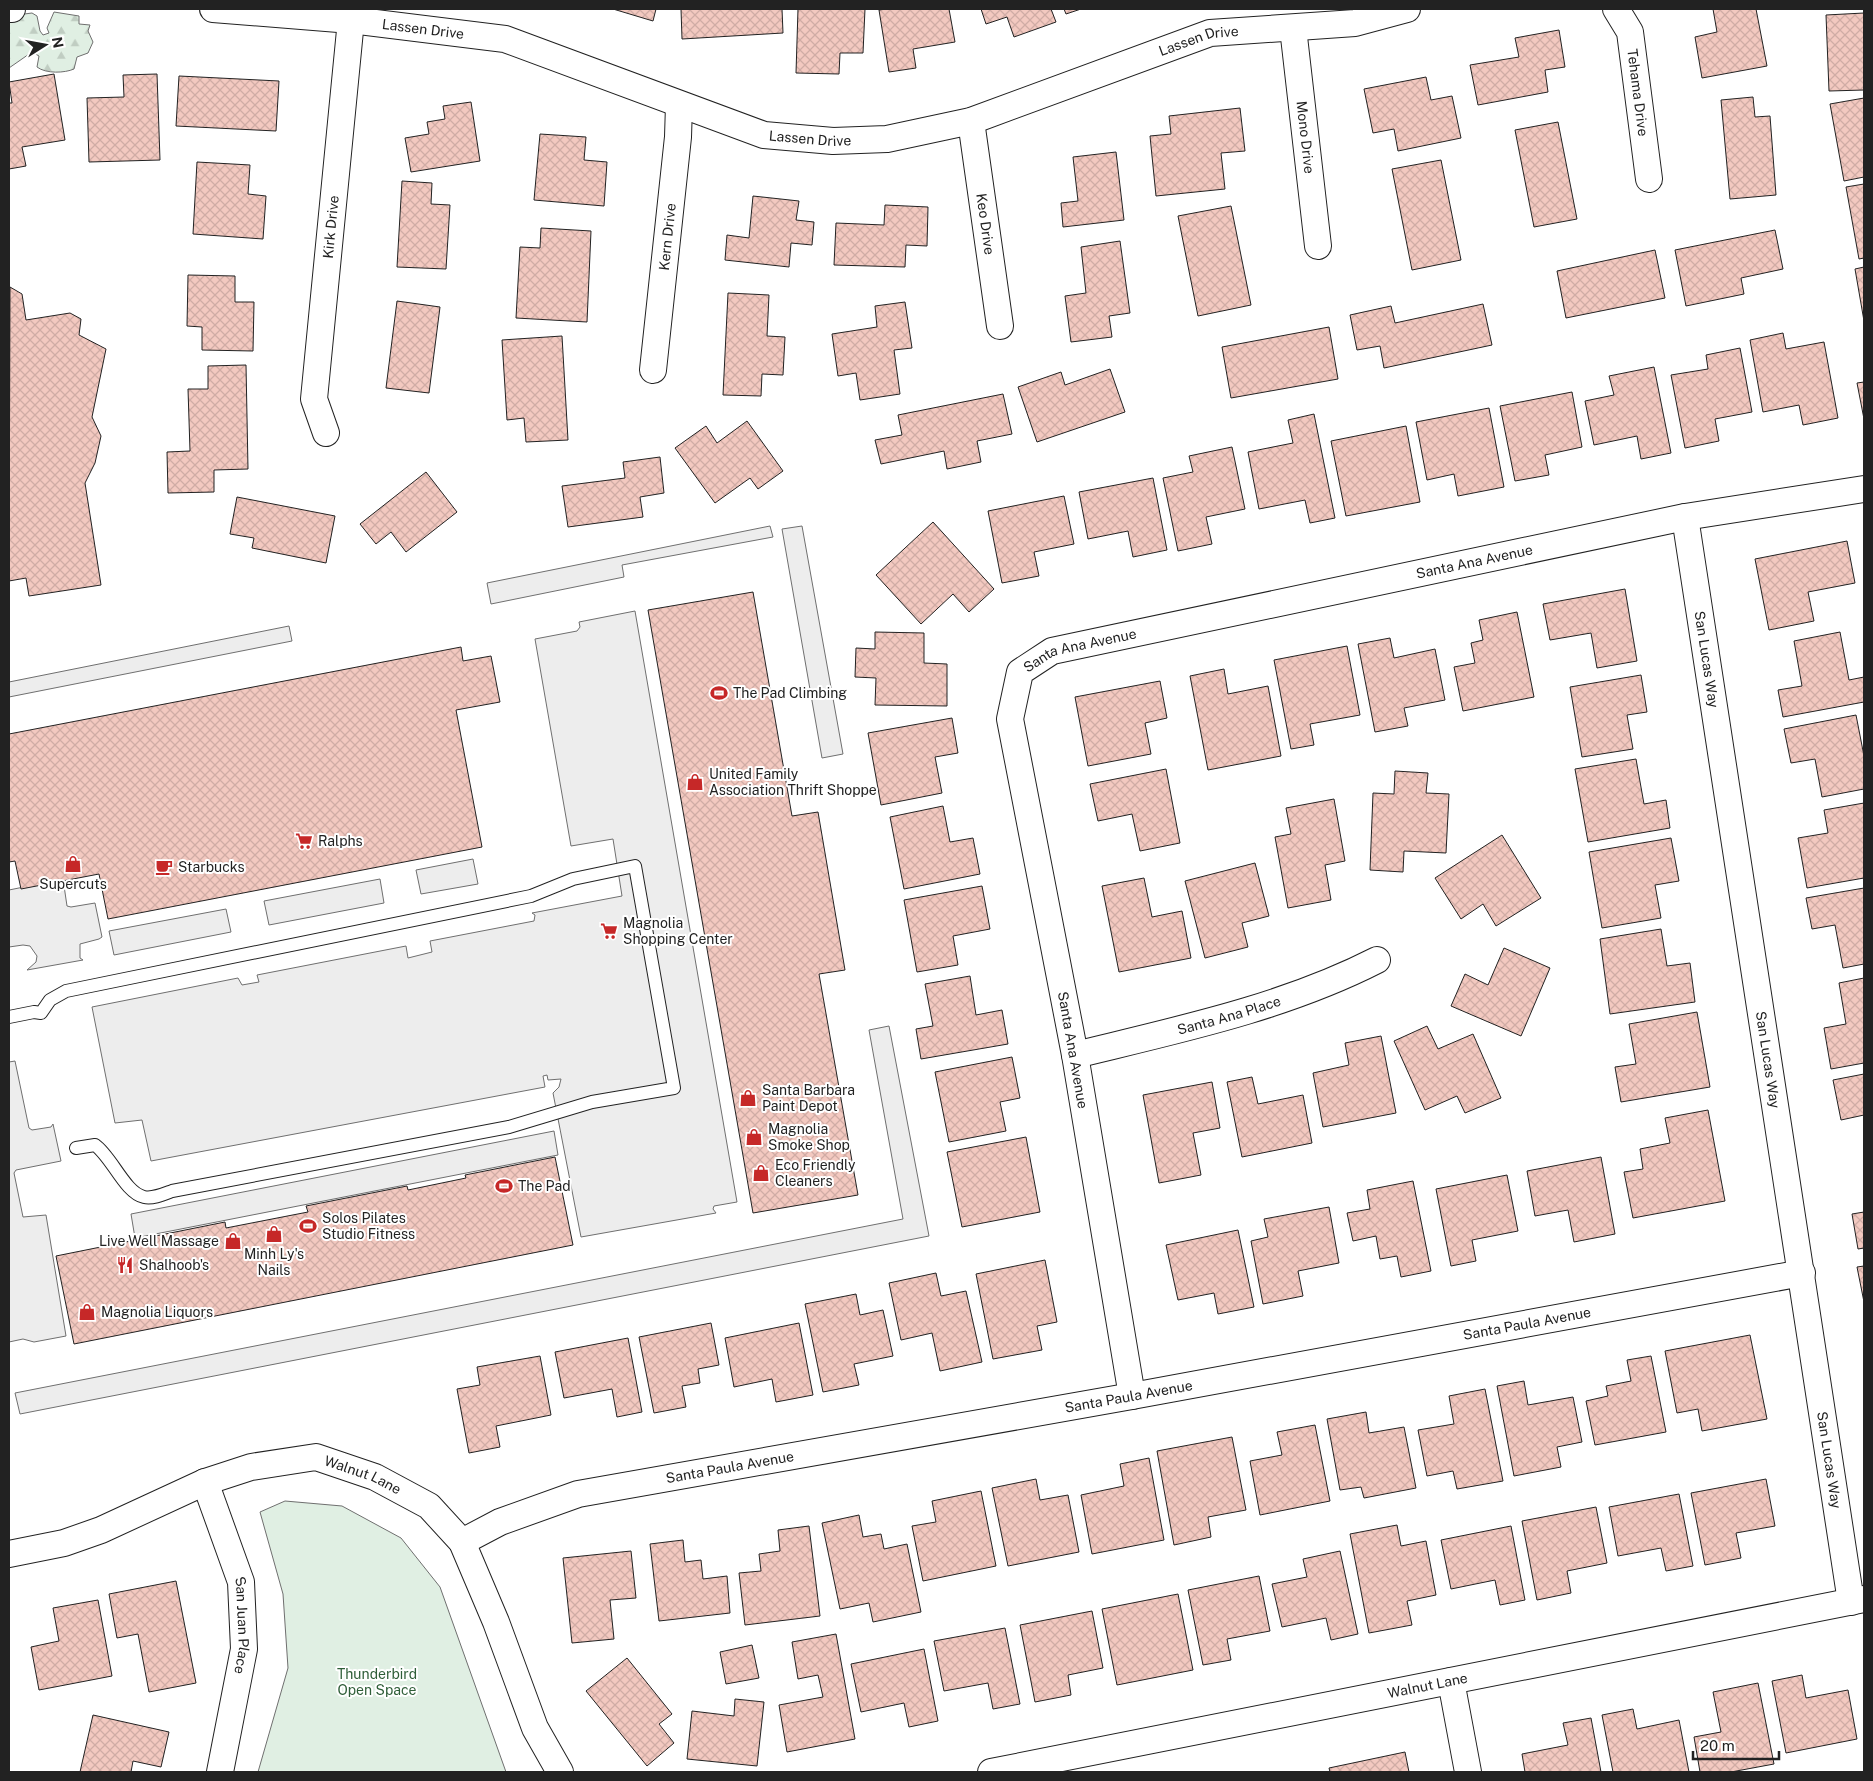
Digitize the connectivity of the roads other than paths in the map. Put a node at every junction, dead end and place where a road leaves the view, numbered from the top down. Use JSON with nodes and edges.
{"nodes":[{"id":1,"x":214,"y":9,"type":"edge"},
{"id":2,"x":1407,"y":9,"type":"edge"},
{"id":3,"x":1616,"y":9,"type":"edge"},
{"id":4,"x":351,"y":20,"type":"junction"},
{"id":5,"x":1294,"y":28,"type":"junction"},
{"id":6,"x":679,"y":105,"type":"junction"},
{"id":7,"x":971,"y":121,"type":"junction"},
{"id":8,"x":1649,"y":179,"type":"dead end"},
{"id":9,"x":1318,"y":246,"type":"dead end"},
{"id":10,"x":1000,"y":326,"type":"dead end"},
{"id":11,"x":654,"y":370,"type":"dead end"},
{"id":12,"x":326,"y":433,"type":"dead end"},
{"id":13,"x":1864,"y":489,"type":"edge"},
{"id":14,"x":1685,"y":517,"type":"junction"},
{"id":15,"x":1377,"y":960,"type":"dead end"},
{"id":16,"x":9,"y":1017,"type":"edge"},
{"id":17,"x":1075,"y":1055,"type":"junction"},
{"id":18,"x":76,"y":1148,"type":"dead end"},
{"id":19,"x":1802,"y":1273,"type":"junction"},
{"id":20,"x":1132,"y":1396,"type":"junction"},
{"id":21,"x":205,"y":1482,"type":"junction"},
{"id":22,"x":462,"y":1542,"type":"junction"},
{"id":23,"x":9,"y":1554,"type":"edge"},
{"id":24,"x":1858,"y":1600,"type":"edge"},
{"id":25,"x":1451,"y":1681,"type":"junction"},
{"id":26,"x":220,"y":1772,"type":"edge"},
{"id":27,"x":560,"y":1772,"type":"edge"},
{"id":28,"x":990,"y":1772,"type":"edge"},
{"id":29,"x":1468,"y":1772,"type":"edge"}],
"edges":[{"from":1,"to":4,"type":"street","name":"Lassen Drive"},
{"from":2,"to":5,"type":"street","name":"Lassen Drive"},
{"from":3,"to":8,"type":"street","name":"Tehama Drive"},
{"from":4,"to":6,"type":"street","name":"Lassen Drive"},
{"from":4,"to":12,"type":"street","name":"Kirk Drive"},
{"from":5,"to":7,"type":"street","name":"Lassen Drive"},
{"from":5,"to":9,"type":"street","name":"Mono Drive"},
{"from":6,"to":7,"type":"street","name":"Lassen Drive"},
{"from":6,"to":11,"type":"street","name":"Kern Drive"},
{"from":7,"to":10,"type":"street","name":"Keo Drive"},
{"from":13,"to":14,"type":"street","name":"Santa Ana Avenue"},
{"from":14,"to":17,"type":"street","name":"Santa Ana Avenue"},
{"from":14,"to":19,"type":"street","name":"San Lucas Way"},
{"from":15,"to":17,"type":"street","name":"Santa Ana Place"},
{"from":16,"to":18,"type":"lane"},
{"from":17,"to":20,"type":"street","name":"Santa Ana Avenue"},
{"from":19,"to":20,"type":"street","name":"Santa Paula Avenue"},
{"from":19,"to":24,"type":"street","name":"San Lucas Way"},
{"from":20,"to":22,"type":"street","name":"Santa Paula Avenue"},
{"from":21,"to":22,"type":"street","name":"Walnut Lane"},
{"from":21,"to":23,"type":"street","name":"Walnut Lane"},
{"from":21,"to":26,"type":"street","name":"San Juan Place"},
{"from":22,"to":27,"type":"street","name":"Walnut Lane"},
{"from":24,"to":25,"type":"street","name":"Walnut Lane"},
{"from":25,"to":28,"type":"street","name":"Walnut Lane"},
{"from":25,"to":29,"type":"street"}]}
